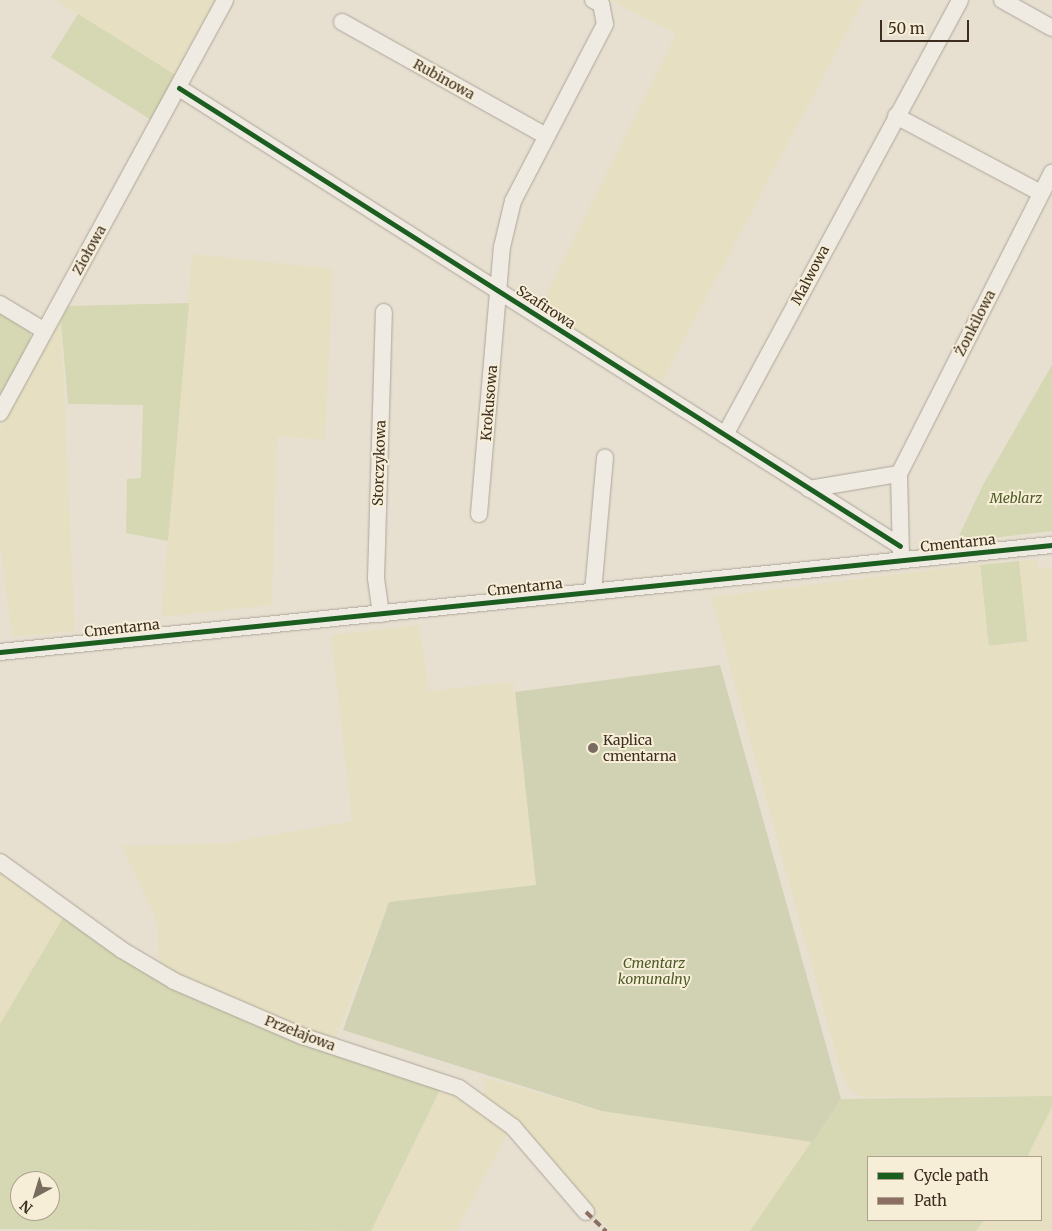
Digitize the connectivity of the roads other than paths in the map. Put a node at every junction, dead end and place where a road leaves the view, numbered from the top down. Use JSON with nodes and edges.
{"nodes":[{"id":1,"x":225,"y":0,"type":"edge"},
{"id":2,"x":593,"y":0,"type":"edge"},
{"id":3,"x":960,"y":0,"type":"edge"},
{"id":4,"x":1002,"y":0,"type":"edge"},
{"id":5,"x":342,"y":22,"type":"dead end"},
{"id":6,"x":1052,"y":28,"type":"edge"},
{"id":7,"x":180,"y":88,"type":"junction"},
{"id":8,"x":896,"y":116,"type":"junction"},
{"id":9,"x":546,"y":136,"type":"junction"},
{"id":10,"x":1052,"y":173,"type":"edge"},
{"id":11,"x":1041,"y":193,"type":"junction"},
{"id":12,"x":500,"y":292,"type":"junction"},
{"id":13,"x":0,"y":304,"type":"edge"},
{"id":14,"x":384,"y":312,"type":"dead end"},
{"id":15,"x":44,"y":331,"type":"junction"},
{"id":16,"x":0,"y":413,"type":"edge"},
{"id":17,"x":725,"y":435,"type":"junction"},
{"id":18,"x":605,"y":458,"type":"dead end"},
{"id":19,"x":899,"y":474,"type":"junction"},
{"id":20,"x":809,"y":489,"type":"junction"},
{"id":21,"x":479,"y":514,"type":"dead end"},
{"id":22,"x":1052,"y":545,"type":"edge"},
{"id":23,"x":901,"y":553,"type":"junction"},
{"id":24,"x":593,"y":592,"type":"junction"},
{"id":25,"x":381,"y":614,"type":"junction"},
{"id":26,"x":0,"y":652,"type":"edge"},
{"id":27,"x":0,"y":862,"type":"edge"},
{"id":28,"x":586,"y":1212,"type":"dead end"}],
"edges":[{"from":1,"to":7,"type":"street","name":"Ziołowa"},
{"from":2,"to":9,"type":"street"},
{"from":3,"to":8,"type":"street","name":"Malwowa"},
{"from":4,"to":6,"type":"street"},
{"from":5,"to":9,"type":"street","name":"Rubinowa"},
{"from":7,"to":12,"type":"street","name":"Szafirowa"},
{"from":7,"to":15,"type":"street","name":"Ziołowa"},
{"from":8,"to":11,"type":"street"},
{"from":8,"to":17,"type":"street","name":"Malwowa"},
{"from":9,"to":12,"type":"street"},
{"from":10,"to":11,"type":"street","name":"Żonkilowa"},
{"from":11,"to":19,"type":"street","name":"Żonkilowa"},
{"from":12,"to":17,"type":"street","name":"Szafirowa"},
{"from":12,"to":21,"type":"street","name":"Krokusowa"},
{"from":13,"to":15,"type":"street"},
{"from":14,"to":25,"type":"street","name":"Storczykowa"},
{"from":15,"to":16,"type":"street","name":"Ziołowa"},
{"from":17,"to":20,"type":"street","name":"Szafirowa"},
{"from":18,"to":24,"type":"street"},
{"from":19,"to":20,"type":"street"},
{"from":19,"to":23,"type":"street","name":"Żonkilowa"},
{"from":20,"to":23,"type":"street","name":"Szafirowa"},
{"from":22,"to":23,"type":"street","name":"Cmentarna"},
{"from":23,"to":24,"type":"street","name":"Cmentarna"},
{"from":24,"to":25,"type":"street","name":"Cmentarna"},
{"from":25,"to":26,"type":"street","name":"Cmentarna"},
{"from":27,"to":28,"type":"street","name":"Przełajowa"}]}
